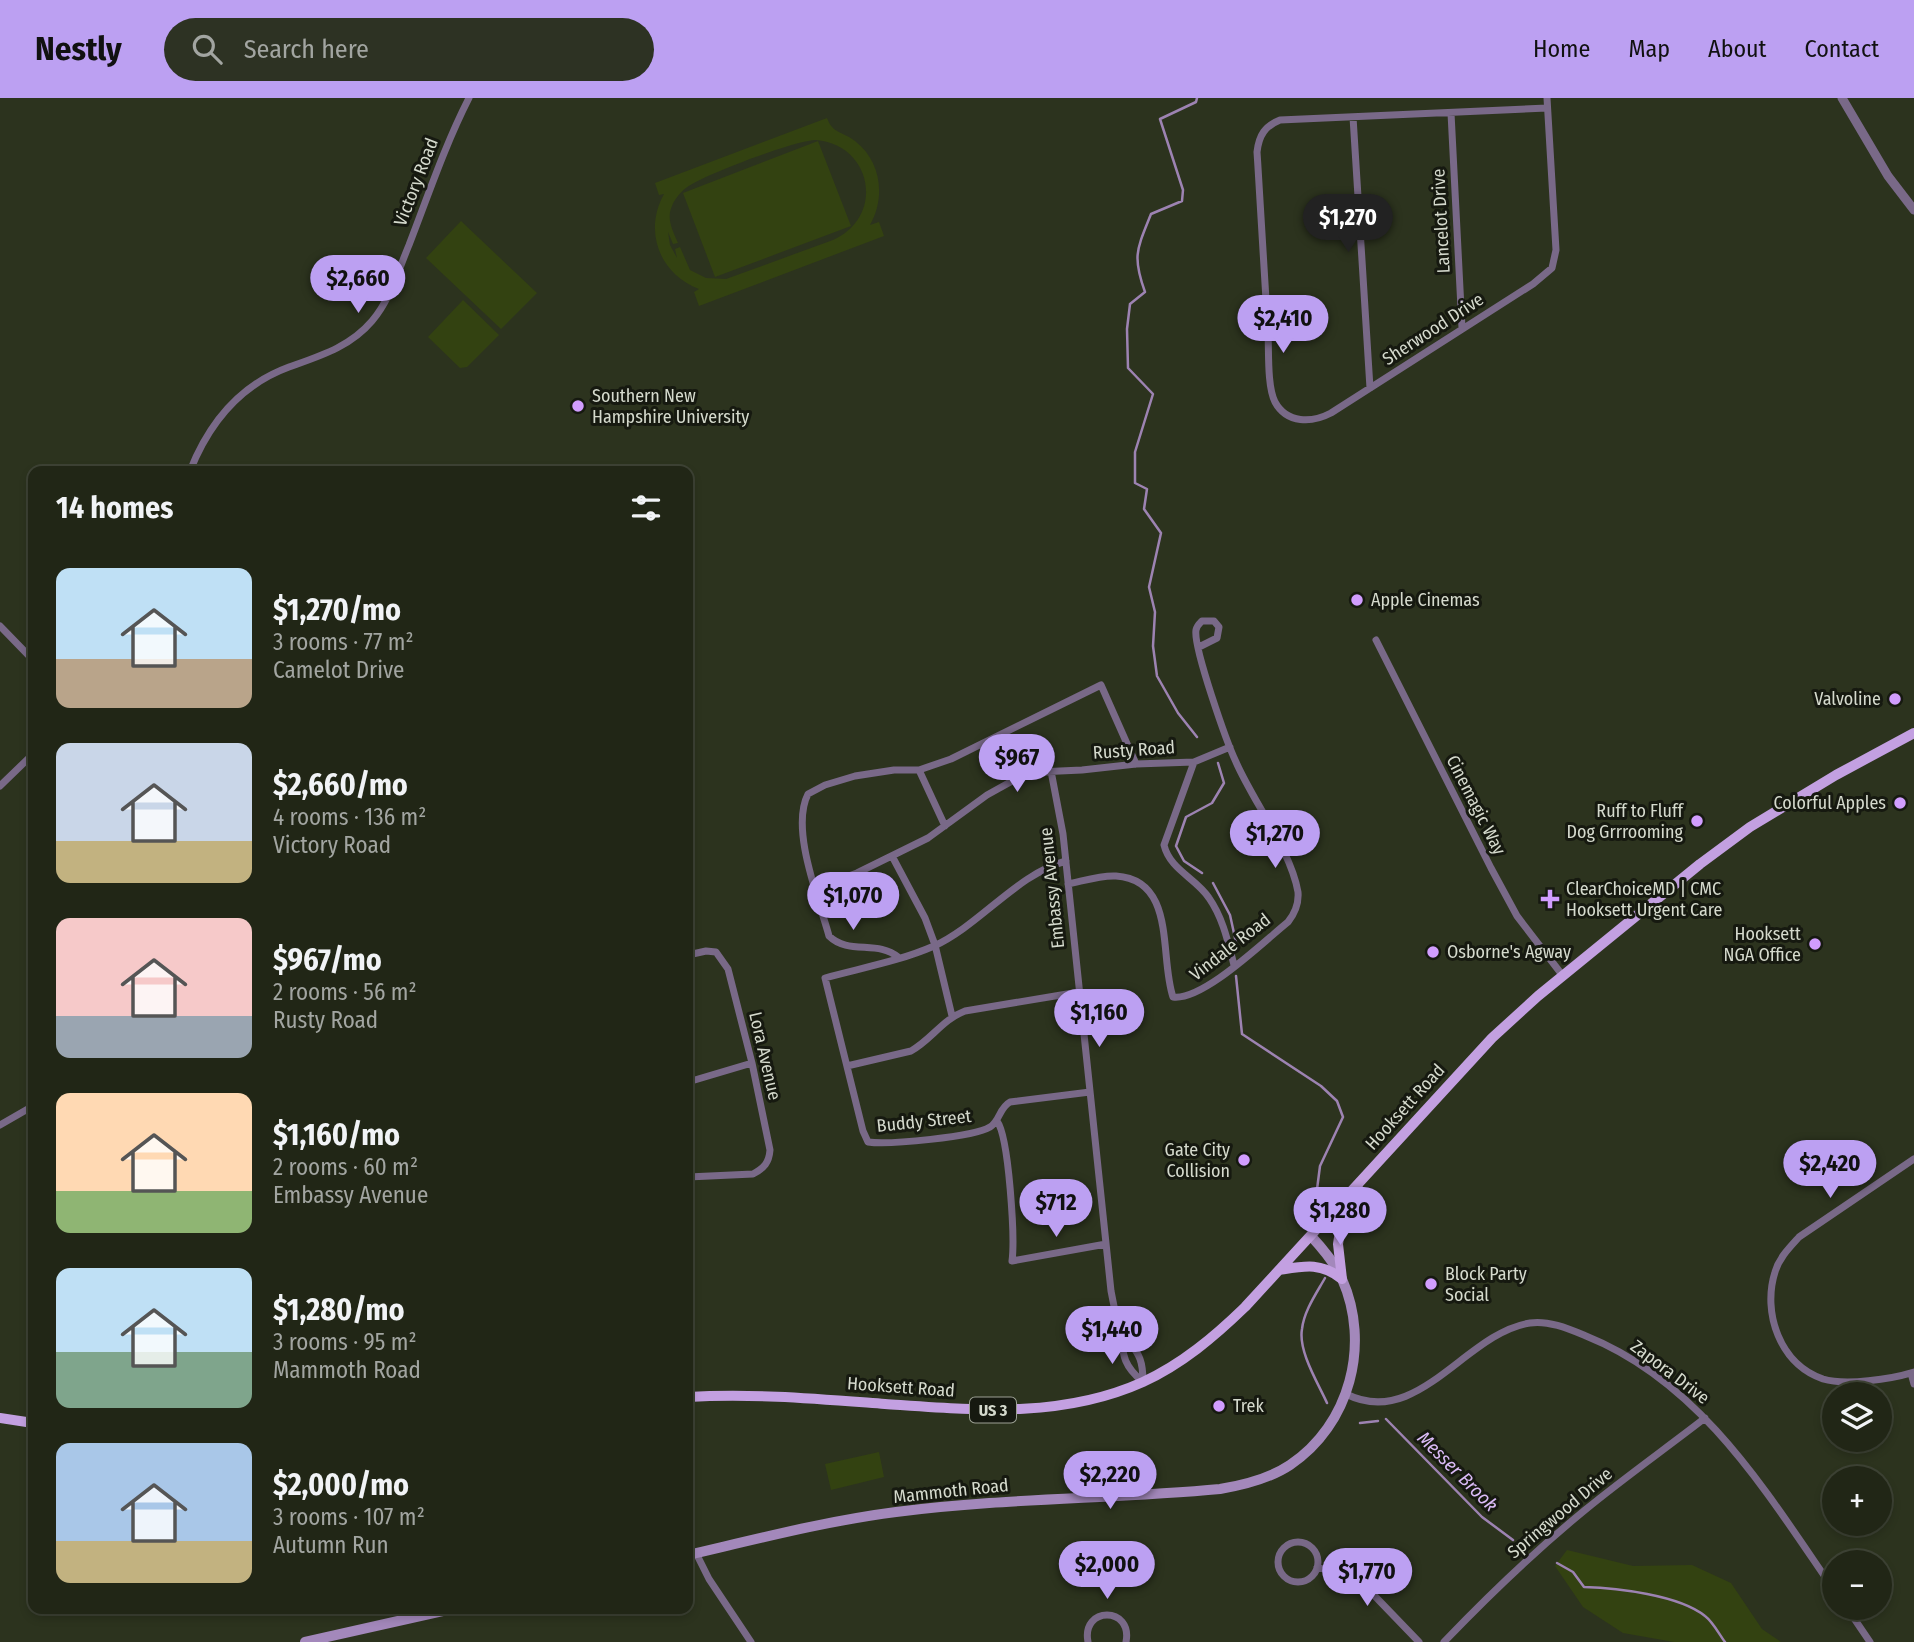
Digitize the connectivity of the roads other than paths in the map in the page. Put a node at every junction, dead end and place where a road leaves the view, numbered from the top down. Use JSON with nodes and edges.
{"nodes":[{"id":1,"x":469,"y":98,"type":"edge"},
{"id":2,"x":1547,"y":98,"type":"edge"},
{"id":3,"x":1842,"y":98,"type":"edge"},
{"id":4,"x":1547,"y":108,"type":"junction"},
{"id":5,"x":1451,"y":113,"type":"junction"},
{"id":6,"x":1353,"y":117,"type":"junction"},
{"id":7,"x":1914,"y":210,"type":"edge"},
{"id":8,"x":1462,"y":328,"type":"junction"},
{"id":9,"x":1370,"y":388,"type":"junction"},
{"id":10,"x":192,"y":466,"type":"edge"},
{"id":11,"x":0,"y":626,"type":"edge"},
{"id":12,"x":1376,"y":640,"type":"dead end"},
{"id":13,"x":1199,"y":647,"type":"dead end"},
{"id":14,"x":28,"y":655,"type":"edge"},
{"id":15,"x":1914,"y":733,"type":"edge"},
{"id":16,"x":1230,"y":747,"type":"junction"},
{"id":17,"x":28,"y":759,"type":"edge"},
{"id":18,"x":1194,"y":762,"type":"junction"},
{"id":19,"x":1136,"y":764,"type":"junction"},
{"id":20,"x":919,"y":770,"type":"junction"},
{"id":21,"x":1051,"y":771,"type":"junction"},
{"id":22,"x":0,"y":786,"type":"edge"},
{"id":23,"x":945,"y":826,"type":"junction"},
{"id":24,"x":892,"y":856,"type":"junction"},
{"id":25,"x":1066,"y":861,"type":"junction"},
{"id":26,"x":1068,"y":884,"type":"junction"},
{"id":27,"x":816,"y":888,"type":"junction"},
{"id":28,"x":935,"y":945,"type":"junction"},
{"id":29,"x":693,"y":955,"type":"edge"},
{"id":30,"x":898,"y":957,"type":"junction"},
{"id":31,"x":1234,"y":965,"type":"junction"},
{"id":32,"x":1563,"y":976,"type":"junction"},
{"id":33,"x":1079,"y":992,"type":"junction"},
{"id":34,"x":952,"y":1016,"type":"junction"},
{"id":35,"x":751,"y":1063,"type":"junction"},
{"id":36,"x":847,"y":1066,"type":"junction"},
{"id":37,"x":693,"y":1080,"type":"edge"},
{"id":38,"x":1090,"y":1092,"type":"junction"},
{"id":39,"x":28,"y":1109,"type":"edge"},
{"id":40,"x":997,"y":1121,"type":"junction"},
{"id":41,"x":0,"y":1125,"type":"edge"},
{"id":42,"x":1914,"y":1159,"type":"edge"},
{"id":43,"x":693,"y":1178,"type":"edge"},
{"id":44,"x":1360,"y":1181,"type":"junction"},
{"id":45,"x":1311,"y":1236,"type":"junction"},
{"id":46,"x":1106,"y":1244,"type":"junction"},
{"id":47,"x":1280,"y":1270,"type":"junction"},
{"id":48,"x":1342,"y":1279,"type":"junction"},
{"id":49,"x":1124,"y":1334,"type":"junction"},
{"id":50,"x":1913,"y":1373,"type":"edge"},
{"id":51,"x":1143,"y":1382,"type":"junction"},
{"id":52,"x":1914,"y":1384,"type":"edge"},
{"id":53,"x":1346,"y":1394,"type":"junction"},
{"id":54,"x":693,"y":1397,"type":"edge"},
{"id":55,"x":0,"y":1418,"type":"edge"},
{"id":56,"x":1705,"y":1418,"type":"junction"},
{"id":57,"x":28,"y":1422,"type":"edge"},
{"id":58,"x":693,"y":1554,"type":"edge"},
{"id":59,"x":693,"y":1555,"type":"edge"},
{"id":60,"x":1317,"y":1567,"type":"junction"},
{"id":61,"x":1822,"y":1573,"type":"edge"},
{"id":62,"x":429,"y":1614,"type":"edge"},
{"id":63,"x":1855,"y":1620,"type":"edge"},
{"id":64,"x":305,"y":1642,"type":"edge"},
{"id":65,"x":751,"y":1642,"type":"edge"},
{"id":66,"x":1088,"y":1642,"type":"edge"},
{"id":67,"x":1126,"y":1642,"type":"edge"},
{"id":68,"x":1419,"y":1642,"type":"edge"},
{"id":69,"x":1444,"y":1642,"type":"edge"},
{"id":70,"x":1870,"y":1642,"type":"edge"}],
"edges":[{"from":1,"to":10,"type":"street","name":"Victory Road"},
{"from":2,"to":4,"type":"street","name":"Sherwood Drive"},
{"from":3,"to":7,"type":"street"},
{"from":4,"to":5,"type":"street","name":"Sherwood Drive"},
{"from":4,"to":8,"type":"street","name":"Sherwood Drive"},
{"from":5,"to":6,"type":"street","name":"Sherwood Drive"},
{"from":5,"to":8,"type":"street","name":"Lancelot Drive"},
{"from":6,"to":9,"type":"street"},
{"from":6,"to":9,"type":"street","name":"Sherwood Drive"},
{"from":8,"to":9,"type":"street","name":"Sherwood Drive"},
{"from":11,"to":14,"type":"street"},
{"from":12,"to":32,"type":"street","name":"Cinemagic Way"},
{"from":13,"to":16,"type":"street","name":"Vindale Road"},
{"from":15,"to":32,"type":"main road","name":"Hooksett Road","number":"US 3"},
{"from":16,"to":18,"type":"street","name":"Rusty Road"},
{"from":16,"to":31,"type":"street","name":"Vindale Road"},
{"from":17,"to":22,"type":"street"},
{"from":18,"to":19,"type":"street","name":"Rusty Road"},
{"from":18,"to":31,"type":"street"},
{"from":19,"to":20,"type":"street"},
{"from":19,"to":21,"type":"street","name":"Rusty Road"},
{"from":20,"to":23,"type":"street"},
{"from":20,"to":27,"type":"street"},
{"from":21,"to":23,"type":"street","name":"Rusty Road"},
{"from":21,"to":25,"type":"street","name":"Embassy Avenue"},
{"from":23,"to":24,"type":"street","name":"Rusty Road"},
{"from":24,"to":27,"type":"street","name":"Rusty Road"},
{"from":24,"to":28,"type":"street"},
{"from":25,"to":26,"type":"street","name":"Embassy Avenue"},
{"from":25,"to":28,"type":"street"},
{"from":26,"to":31,"type":"street","name":"Vindale Road"},
{"from":26,"to":33,"type":"street","name":"Embassy Avenue"},
{"from":27,"to":30,"type":"street"},
{"from":28,"to":30,"type":"street"},
{"from":28,"to":34,"type":"street"},
{"from":29,"to":35,"type":"street","name":"Lora Avenue"},
{"from":30,"to":36,"type":"street"},
{"from":32,"to":44,"type":"main road","name":"Hooksett Road","number":"US 3"},
{"from":33,"to":34,"type":"street"},
{"from":33,"to":38,"type":"street","name":"Embassy Avenue"},
{"from":34,"to":36,"type":"street"},
{"from":35,"to":37,"type":"street"},
{"from":35,"to":43,"type":"street","name":"Lora Avenue"},
{"from":36,"to":40,"type":"street","name":"Buddy Street"},
{"from":38,"to":40,"type":"street","name":"Buddy Street"},
{"from":38,"to":46,"type":"street","name":"Embassy Avenue"},
{"from":39,"to":41,"type":"street"},
{"from":40,"to":46,"type":"street"},
{"from":42,"to":50,"type":"street"},
{"from":44,"to":45,"type":"main road","name":"Hooksett Road","number":"US 3"},
{"from":44,"to":48,"type":"main road"},
{"from":45,"to":47,"type":"main road","name":"Hooksett Road","number":"US 3"},
{"from":45,"to":48,"type":"main road","name":"Mammoth Road"},
{"from":46,"to":49,"type":"street","name":"Embassy Avenue"},
{"from":47,"to":48,"type":"main road"},
{"from":47,"to":51,"type":"main road","name":"Hooksett Road","number":"US 3"},
{"from":48,"to":53,"type":"main road","name":"Mammoth Road"},
{"from":49,"to":51,"type":"street","name":"Embassy Avenue"},
{"from":49,"to":51,"type":"street","name":"Embassy Avenue"},
{"from":50,"to":52,"type":"street"},
{"from":51,"to":54,"type":"main road","name":"Hooksett Road","number":"US 3"},
{"from":53,"to":56,"type":"street","name":"Zapora Drive"},
{"from":53,"to":58,"type":"main road","name":"Mammoth Road"},
{"from":55,"to":57,"type":"main road"},
{"from":56,"to":61,"type":"street","name":"Zapora Drive"},
{"from":56,"to":69,"type":"street","name":"Springwood Drive"},
{"from":59,"to":65,"type":"street"},
{"from":60,"to":60,"type":"street"},
{"from":60,"to":68,"type":"street"},
{"from":62,"to":64,"type":"main road"},
{"from":63,"to":70,"type":"street"},
{"from":66,"to":67,"type":"street"}]}
